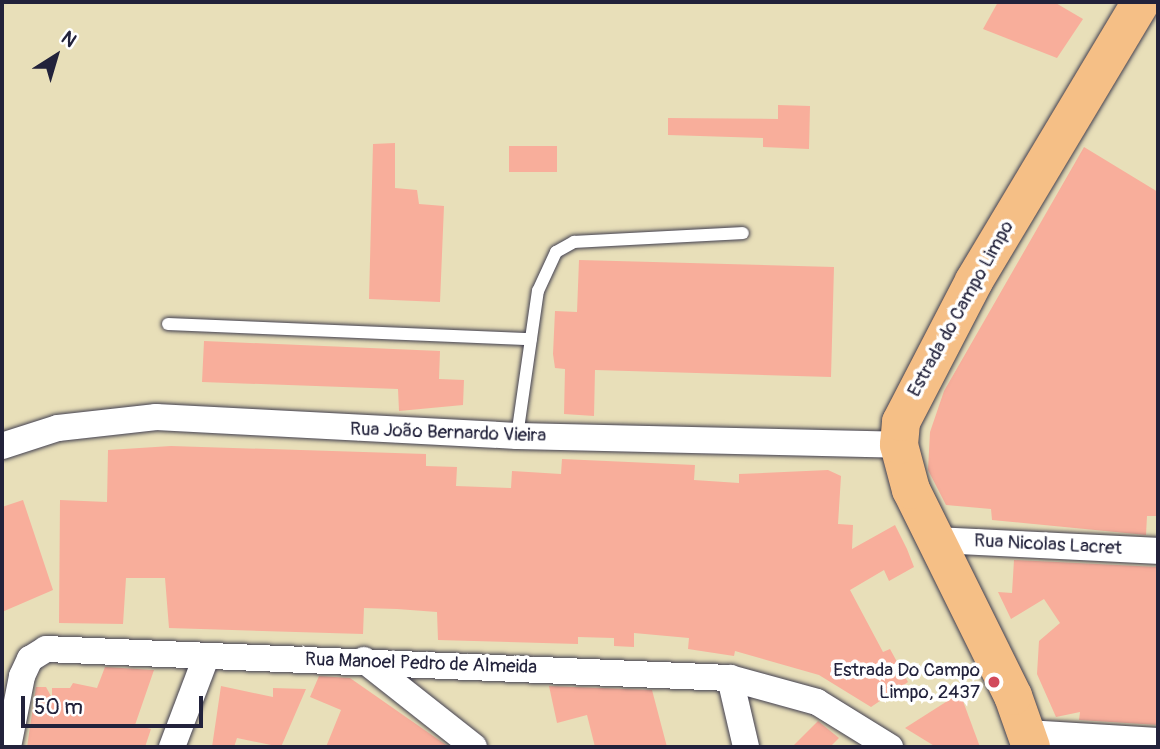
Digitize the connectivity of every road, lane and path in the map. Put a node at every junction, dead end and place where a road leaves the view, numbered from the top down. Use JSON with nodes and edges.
{"nodes":[{"id":1,"x":1141,"y":2,"type":"edge"},
{"id":2,"x":743,"y":233,"type":"dead end"},
{"id":3,"x":168,"y":324,"type":"dead end"},
{"id":4,"x":531,"y":339,"type":"junction"},
{"id":5,"x":517,"y":436,"type":"junction"},
{"id":6,"x":899,"y":445,"type":"junction"},
{"id":7,"x":2,"y":446,"type":"edge"},
{"id":8,"x":937,"y":540,"type":"junction"},
{"id":9,"x":1158,"y":551,"type":"edge"},
{"id":10,"x":205,"y":660,"type":"junction"},
{"id":11,"x":363,"y":660,"type":"junction"},
{"id":12,"x":730,"y":678,"type":"junction"},
{"id":13,"x":1029,"y":740,"type":"edge"},
{"id":14,"x":1158,"y":741,"type":"edge"},
{"id":15,"x":8,"y":747,"type":"edge"},
{"id":16,"x":172,"y":747,"type":"edge"},
{"id":17,"x":474,"y":747,"type":"edge"},
{"id":18,"x":746,"y":747,"type":"edge"},
{"id":19,"x":890,"y":747,"type":"edge"}],
"edges":[{"from":1,"to":6,"type":"main road","name":"Estrada do Campo Limpo"},
{"from":2,"to":4,"type":"lane"},
{"from":3,"to":4,"type":"lane"},
{"from":4,"to":5,"type":"lane"},
{"from":5,"to":6,"type":"street","name":"Rua João Bernardo Vieira"},
{"from":5,"to":7,"type":"street","name":"Rua João Bernardo Vieira"},
{"from":6,"to":8,"type":"main road"},
{"from":8,"to":9,"type":"street","name":"Rua Nicolas Lacret"},
{"from":8,"to":13,"type":"main road"},
{"from":10,"to":11,"type":"street","name":"Rua Manoel Pedro de Almeida"},
{"from":10,"to":15,"type":"street","name":"Rua Manoel Pedro de Almeida"},
{"from":10,"to":16,"type":"street"},
{"from":11,"to":12,"type":"street","name":"Rua Manoel Pedro de Almeida"},
{"from":11,"to":17,"type":"street"},
{"from":12,"to":18,"type":"street"},
{"from":12,"to":19,"type":"street","name":"Rua Manoel Pedro de Almeida"},
{"from":13,"to":14,"type":"street"}]}
